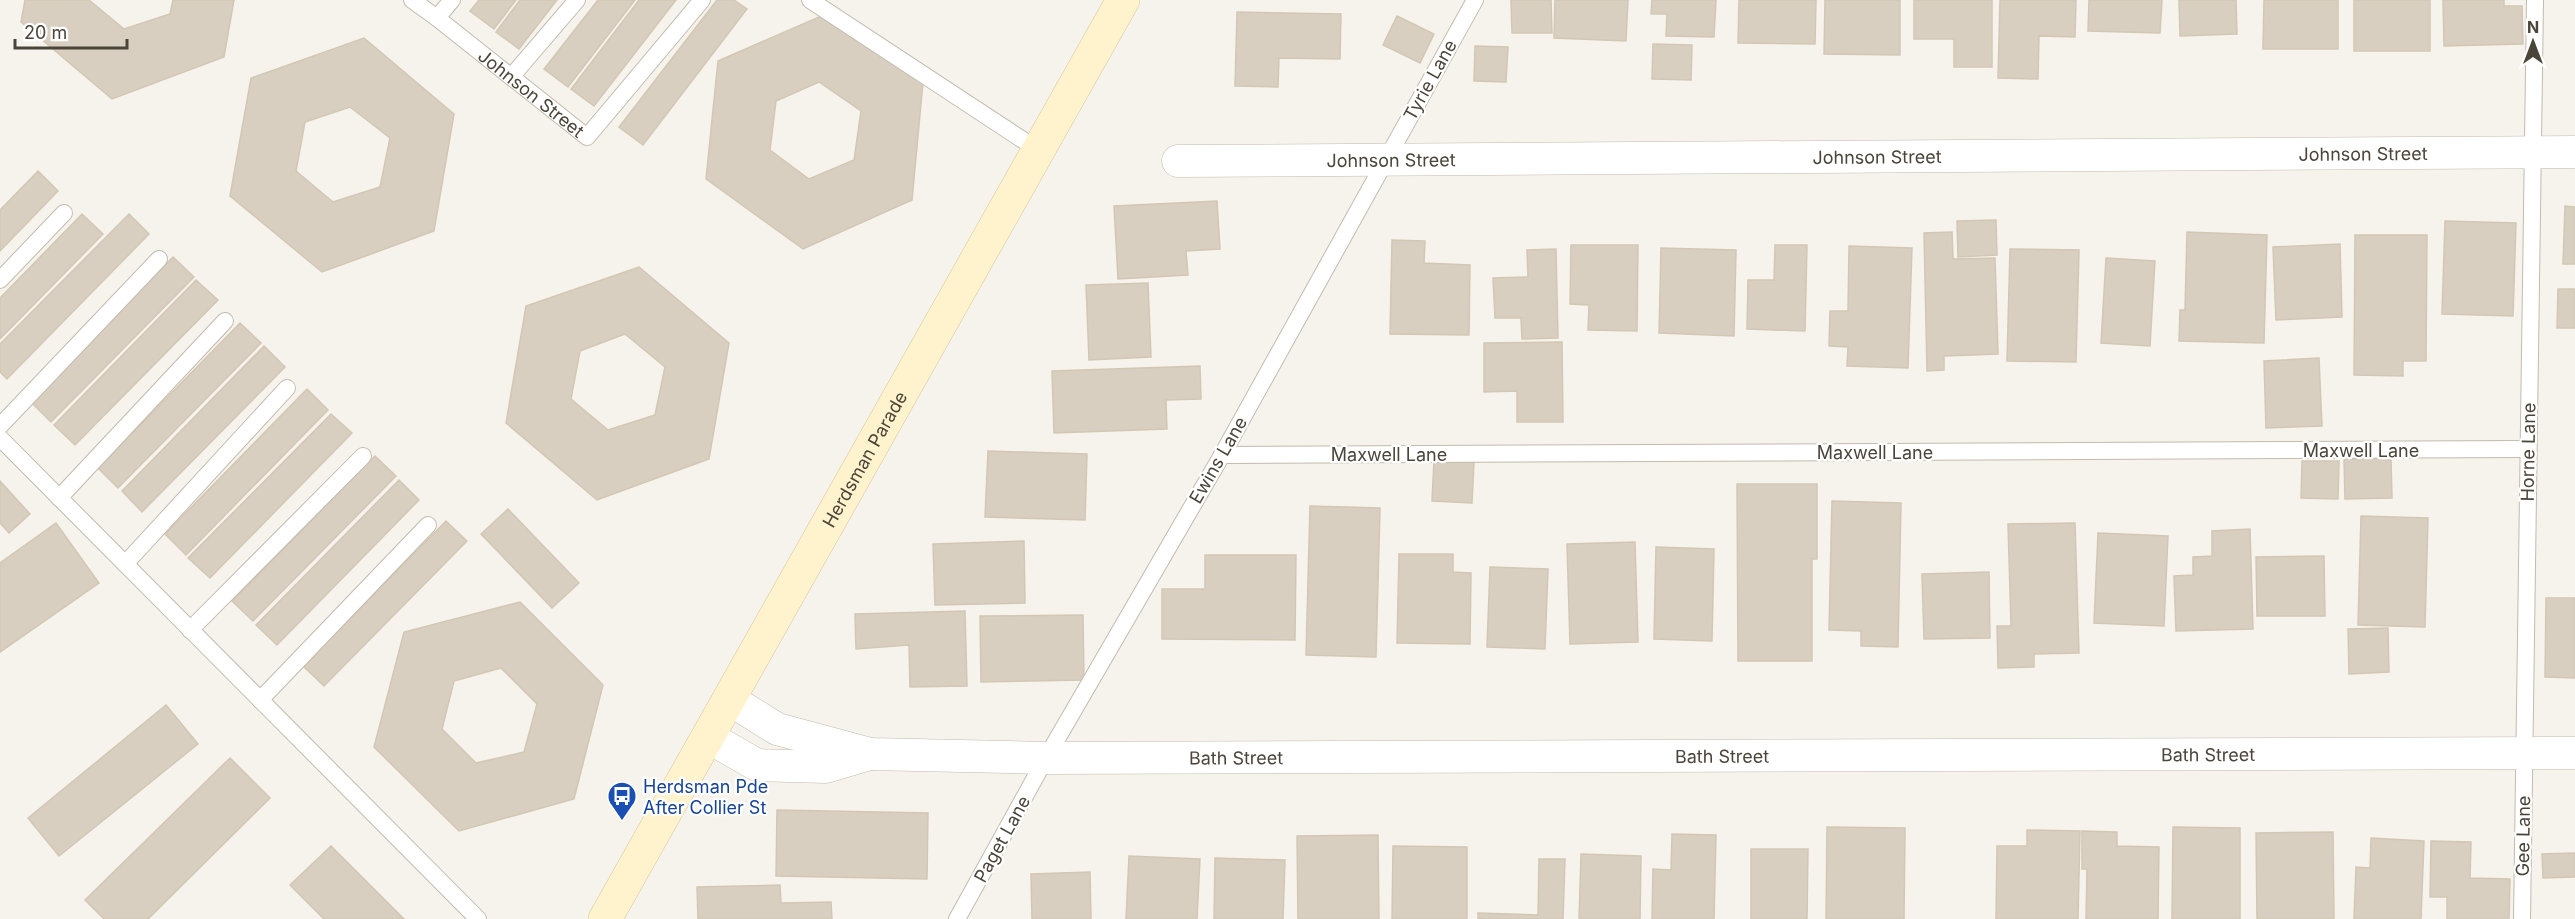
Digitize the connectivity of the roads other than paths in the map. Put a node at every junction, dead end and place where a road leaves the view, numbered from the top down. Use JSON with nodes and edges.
{"nodes":[{"id":1,"x":412,"y":0,"type":"edge"},
{"id":2,"x":452,"y":0,"type":"edge"},
{"id":3,"x":577,"y":0,"type":"edge"},
{"id":4,"x":702,"y":0,"type":"edge"},
{"id":5,"x":810,"y":0,"type":"edge"},
{"id":6,"x":1122,"y":0,"type":"edge"},
{"id":7,"x":1475,"y":0,"type":"edge"},
{"id":8,"x":2535,"y":0,"type":"edge"},
{"id":9,"x":438,"y":18,"type":"junction"},
{"id":10,"x":511,"y":77,"type":"junction"},
{"id":11,"x":1038,"y":150,"type":"junction"},
{"id":12,"x":2532,"y":152,"type":"junction"},
{"id":13,"x":2575,"y":152,"type":"edge"},
{"id":14,"x":1385,"y":159,"type":"junction"},
{"id":15,"x":1178,"y":161,"type":"dead end"},
{"id":16,"x":64,"y":213,"type":"dead end"},
{"id":17,"x":159,"y":258,"type":"dead end"},
{"id":18,"x":0,"y":280,"type":"edge"},
{"id":19,"x":225,"y":321,"type":"dead end"},
{"id":20,"x":287,"y":388,"type":"dead end"},
{"id":21,"x":0,"y":426,"type":"edge"},
{"id":22,"x":0,"y":438,"type":"edge"},
{"id":23,"x":2528,"y":449,"type":"junction"},
{"id":24,"x":1222,"y":455,"type":"junction"},
{"id":25,"x":363,"y":456,"type":"dead end"},
{"id":26,"x":59,"y":498,"type":"junction"},
{"id":27,"x":428,"y":525,"type":"dead end"},
{"id":28,"x":125,"y":564,"type":"junction"},
{"id":29,"x":190,"y":630,"type":"junction"},
{"id":30,"x":729,"y":699,"type":"junction"},
{"id":31,"x":260,"y":700,"type":"junction"},
{"id":32,"x":708,"y":737,"type":"junction"},
{"id":33,"x":2523,"y":753,"type":"junction"},
{"id":34,"x":2575,"y":753,"type":"edge"},
{"id":35,"x":870,"y":754,"type":"junction"},
{"id":36,"x":1046,"y":758,"type":"junction"},
{"id":37,"x":478,"y":919,"type":"edge"},
{"id":38,"x":605,"y":919,"type":"edge"},
{"id":39,"x":957,"y":919,"type":"edge"},
{"id":40,"x":2522,"y":919,"type":"edge"}],
"edges":[{"from":1,"to":9,"type":"lane","name":"Johnson Street"},
{"from":2,"to":9,"type":"lane"},
{"from":3,"to":10,"type":"lane"},
{"from":4,"to":10,"type":"lane","name":"Johnson Street"},
{"from":5,"to":11,"type":"lane"},
{"from":6,"to":11,"type":"main road","name":"Herdsman Parade"},
{"from":7,"to":14,"type":"lane","name":"Tyrie Lane"},
{"from":8,"to":12,"type":"lane","name":"Horne Lane"},
{"from":9,"to":10,"type":"lane","name":"Johnson Street"},
{"from":11,"to":30,"type":"main road","name":"Herdsman Parade"},
{"from":12,"to":13,"type":"street","name":"Johnson Street"},
{"from":12,"to":14,"type":"street","name":"Johnson Street"},
{"from":12,"to":23,"type":"lane","name":"Horne Lane"},
{"from":14,"to":15,"type":"street","name":"Johnson Street"},
{"from":14,"to":24,"type":"lane","name":"Ewins Lane"},
{"from":16,"to":18,"type":"lane"},
{"from":17,"to":21,"type":"lane"},
{"from":19,"to":26,"type":"lane"},
{"from":20,"to":28,"type":"lane"},
{"from":22,"to":26,"type":"lane"},
{"from":23,"to":24,"type":"lane","name":"Maxwell Lane"},
{"from":23,"to":33,"type":"lane","name":"Horne Lane"},
{"from":24,"to":36,"type":"lane","name":"Ewins Lane"},
{"from":25,"to":29,"type":"lane"},
{"from":26,"to":28,"type":"lane"},
{"from":27,"to":31,"type":"lane"},
{"from":28,"to":29,"type":"lane"},
{"from":29,"to":31,"type":"lane"},
{"from":30,"to":32,"type":"main road","name":"Herdsman Parade"},
{"from":30,"to":35,"type":"street","name":"Bath Street"},
{"from":31,"to":37,"type":"lane"},
{"from":32,"to":35,"type":"street","name":"Bath Street"},
{"from":32,"to":38,"type":"main road","name":"Herdsman Parade"},
{"from":33,"to":34,"type":"street","name":"Bath Street"},
{"from":33,"to":36,"type":"street","name":"Bath Street"},
{"from":33,"to":40,"type":"lane","name":"Gee Lane"},
{"from":35,"to":36,"type":"street","name":"Bath Street"},
{"from":36,"to":39,"type":"lane","name":"Paget Lane"}]}
